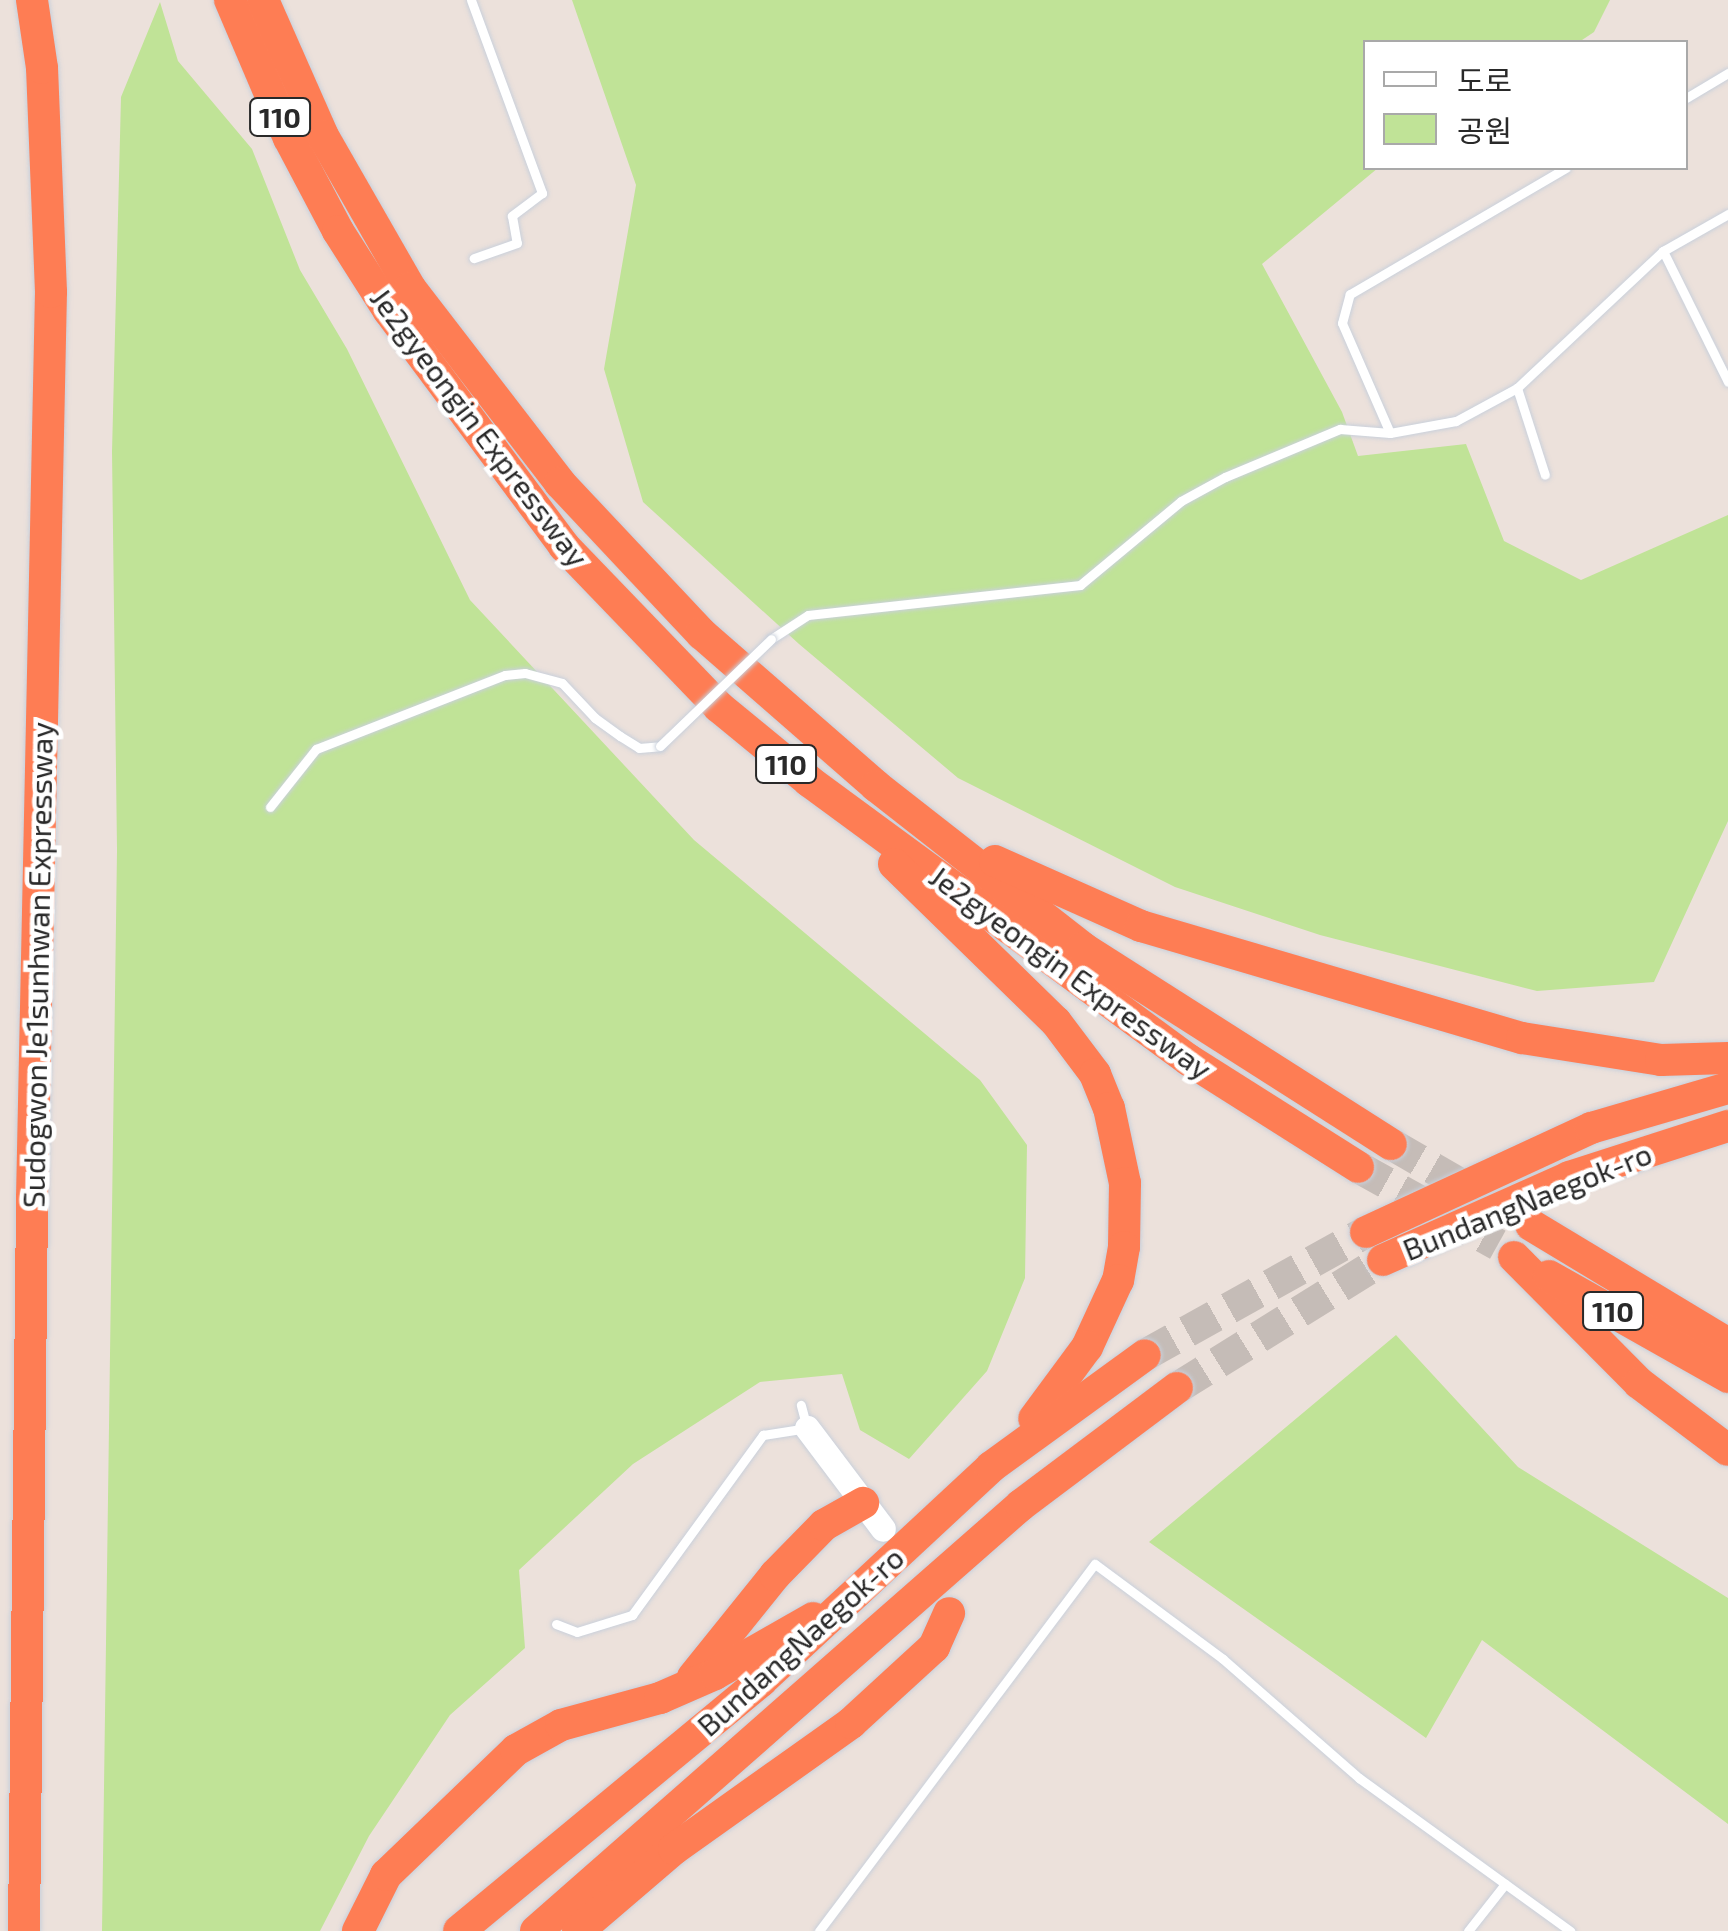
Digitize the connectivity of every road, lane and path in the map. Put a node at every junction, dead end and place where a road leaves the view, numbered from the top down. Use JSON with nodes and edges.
{"nodes":[{"id":1,"x":32,"y":0,"type":"edge"},
{"id":2,"x":230,"y":0,"type":"edge"},
{"id":3,"x":263,"y":0,"type":"edge"},
{"id":4,"x":472,"y":0,"type":"edge"},
{"id":5,"x":1728,"y":73,"type":"edge"},
{"id":6,"x":1688,"y":97,"type":"edge"},
{"id":7,"x":1563,"y":170,"type":"edge"},
{"id":8,"x":1728,"y":214,"type":"edge"},
{"id":9,"x":1662,"y":252,"type":"junction"},
{"id":10,"x":474,"y":258,"type":"dead end"},
{"id":11,"x":1728,"y":382,"type":"edge"},
{"id":12,"x":1517,"y":388,"type":"junction"},
{"id":13,"x":1390,"y":433,"type":"junction"},
{"id":14,"x":1545,"y":474,"type":"dead end"},
{"id":15,"x":808,"y":781,"type":"junction"},
{"id":16,"x":876,"y":786,"type":"junction"},
{"id":17,"x":270,"y":807,"type":"dead end"},
{"id":18,"x":1728,"y":1058,"type":"edge"},
{"id":19,"x":1728,"y":1088,"type":"edge"},
{"id":20,"x":1728,"y":1126,"type":"edge"},
{"id":21,"x":1391,"y":1144,"type":"tunnel mouth"},
{"id":22,"x":1728,"y":1144,"type":"edge"},
{"id":23,"x":1358,"y":1167,"type":"tunnel mouth"},
{"id":24,"x":1569,"y":1177,"type":"junction"},
{"id":25,"x":1531,"y":1225,"type":"tunnel mouth"},
{"id":26,"x":1725,"y":1342,"type":"edge"},
{"id":27,"x":1145,"y":1356,"type":"tunnel mouth"},
{"id":28,"x":1728,"y":1377,"type":"edge"},
{"id":29,"x":1177,"y":1388,"type":"tunnel mouth"},
{"id":30,"x":804,"y":1416,"type":"joint"},
{"id":31,"x":1728,"y":1450,"type":"edge"},
{"id":32,"x":991,"y":1467,"type":"junction"},
{"id":33,"x":863,"y":1503,"type":"junction"},
{"id":34,"x":883,"y":1529,"type":"dead end"},
{"id":35,"x":852,"y":1597,"type":"junction"},
{"id":36,"x":949,"y":1613,"type":"dead end"},
{"id":37,"x":556,"y":1624,"type":"dead end"},
{"id":38,"x":683,"y":1688,"type":"junction"},
{"id":39,"x":1504,"y":1884,"type":"junction"},
{"id":40,"x":24,"y":1931,"type":"edge"},
{"id":41,"x":358,"y":1931,"type":"edge"},
{"id":42,"x":459,"y":1931,"type":"edge"},
{"id":43,"x":536,"y":1931,"type":"edge"},
{"id":44,"x":578,"y":1931,"type":"edge"},
{"id":45,"x":819,"y":1931,"type":"edge"},
{"id":46,"x":1468,"y":1931,"type":"edge"},
{"id":47,"x":1570,"y":1931,"type":"edge"}],
"edges":[{"from":1,"to":40,"type":"highway","name":"Sudogwon Je1sunhwan Expressway"},
{"from":2,"to":15,"type":"highway","name":"Je2gyeongin Expressway","number":"110"},
{"from":3,"to":16,"type":"highway","name":"Je2gyeongin Expressway","number":"110"},
{"from":4,"to":10,"type":"lane"},
{"from":5,"to":6,"type":"lane"},
{"from":7,"to":13,"type":"lane"},
{"from":8,"to":9,"type":"lane"},
{"from":9,"to":11,"type":"lane"},
{"from":9,"to":12,"type":"lane"},
{"from":12,"to":13,"type":"lane"},
{"from":12,"to":14,"type":"lane"},
{"from":13,"to":17,"type":"lane","bridge":true},
{"from":15,"to":23,"type":"highway","name":"Je2gyeongin Expressway","number":"110"},
{"from":15,"to":32,"type":"highway"},
{"from":16,"to":18,"type":"highway"},
{"from":16,"to":21,"type":"highway","name":"Je2gyeongin Expressway","number":"110"},
{"from":19,"to":24,"type":"highway","name":"BundangNaegok-ro"},
{"from":20,"to":24,"type":"highway","name":"BundangNaegok-ro"},
{"from":22,"to":24,"type":"highway"},
{"from":25,"to":26,"type":"highway","number":"110"},
{"from":27,"to":32,"type":"highway","name":"BundangNaegok-ro"},
{"from":28,"to":31,"type":"highway","number":"110"},
{"from":29,"to":43,"type":"highway","name":"BundangNaegok-ro"},
{"from":30,"to":33,"type":"street"},
{"from":30,"to":37,"type":"lane"},
{"from":32,"to":35,"type":"highway","name":"BundangNaegok-ro"},
{"from":33,"to":34,"type":"street"},
{"from":33,"to":38,"type":"highway"},
{"from":35,"to":38,"type":"highway"},
{"from":35,"to":42,"type":"highway","name":"BundangNaegok-ro"},
{"from":36,"to":44,"type":"highway"},
{"from":38,"to":41,"type":"highway"},
{"from":39,"to":45,"type":"lane"},
{"from":39,"to":46,"type":"lane"},
{"from":39,"to":47,"type":"lane"}]}
